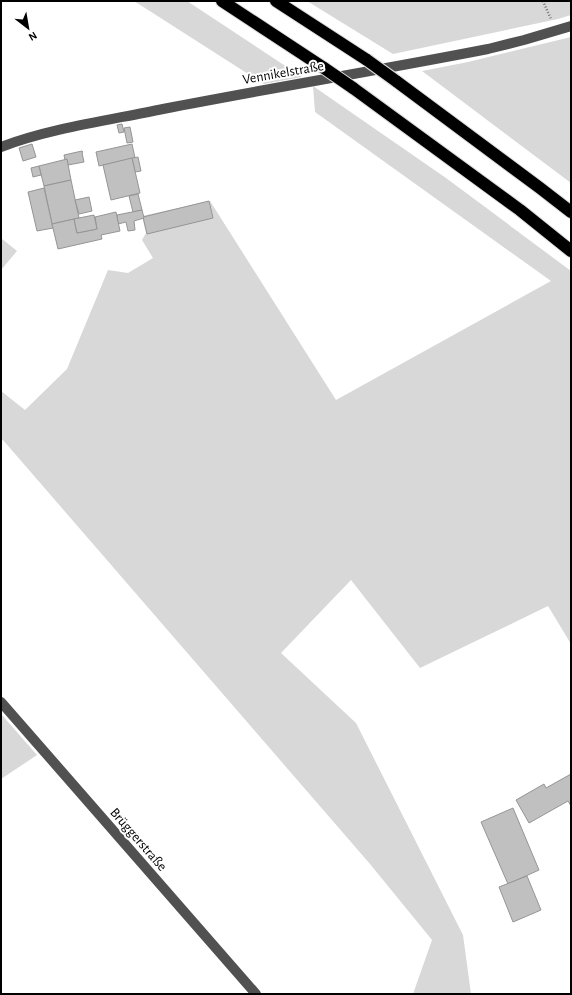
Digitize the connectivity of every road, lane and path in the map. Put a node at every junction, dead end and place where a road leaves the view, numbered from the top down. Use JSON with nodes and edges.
{"nodes":[{"id":1,"x":222,"y":1,"type":"edge"},
{"id":2,"x":276,"y":1,"type":"edge"},
{"id":3,"x":543,"y":1,"type":"edge"},
{"id":4,"x":571,"y":26,"type":"edge"},
{"id":5,"x":557,"y":31,"type":"junction"},
{"id":6,"x":1,"y":148,"type":"edge"},
{"id":7,"x":571,"y":212,"type":"edge"},
{"id":8,"x":571,"y":251,"type":"edge"},
{"id":9,"x":1,"y":702,"type":"edge"},
{"id":10,"x":256,"y":994,"type":"edge"}],
"edges":[{"from":1,"to":8,"type":"highway","bridge":true},
{"from":2,"to":7,"type":"highway","bridge":true},
{"from":3,"to":5,"type":"path"},
{"from":4,"to":5,"type":"street","name":"Vennikelstraße"},
{"from":5,"to":6,"type":"street","name":"Vennikelstraße"},
{"from":9,"to":10,"type":"street","name":"Brüggerstraße"}]}
